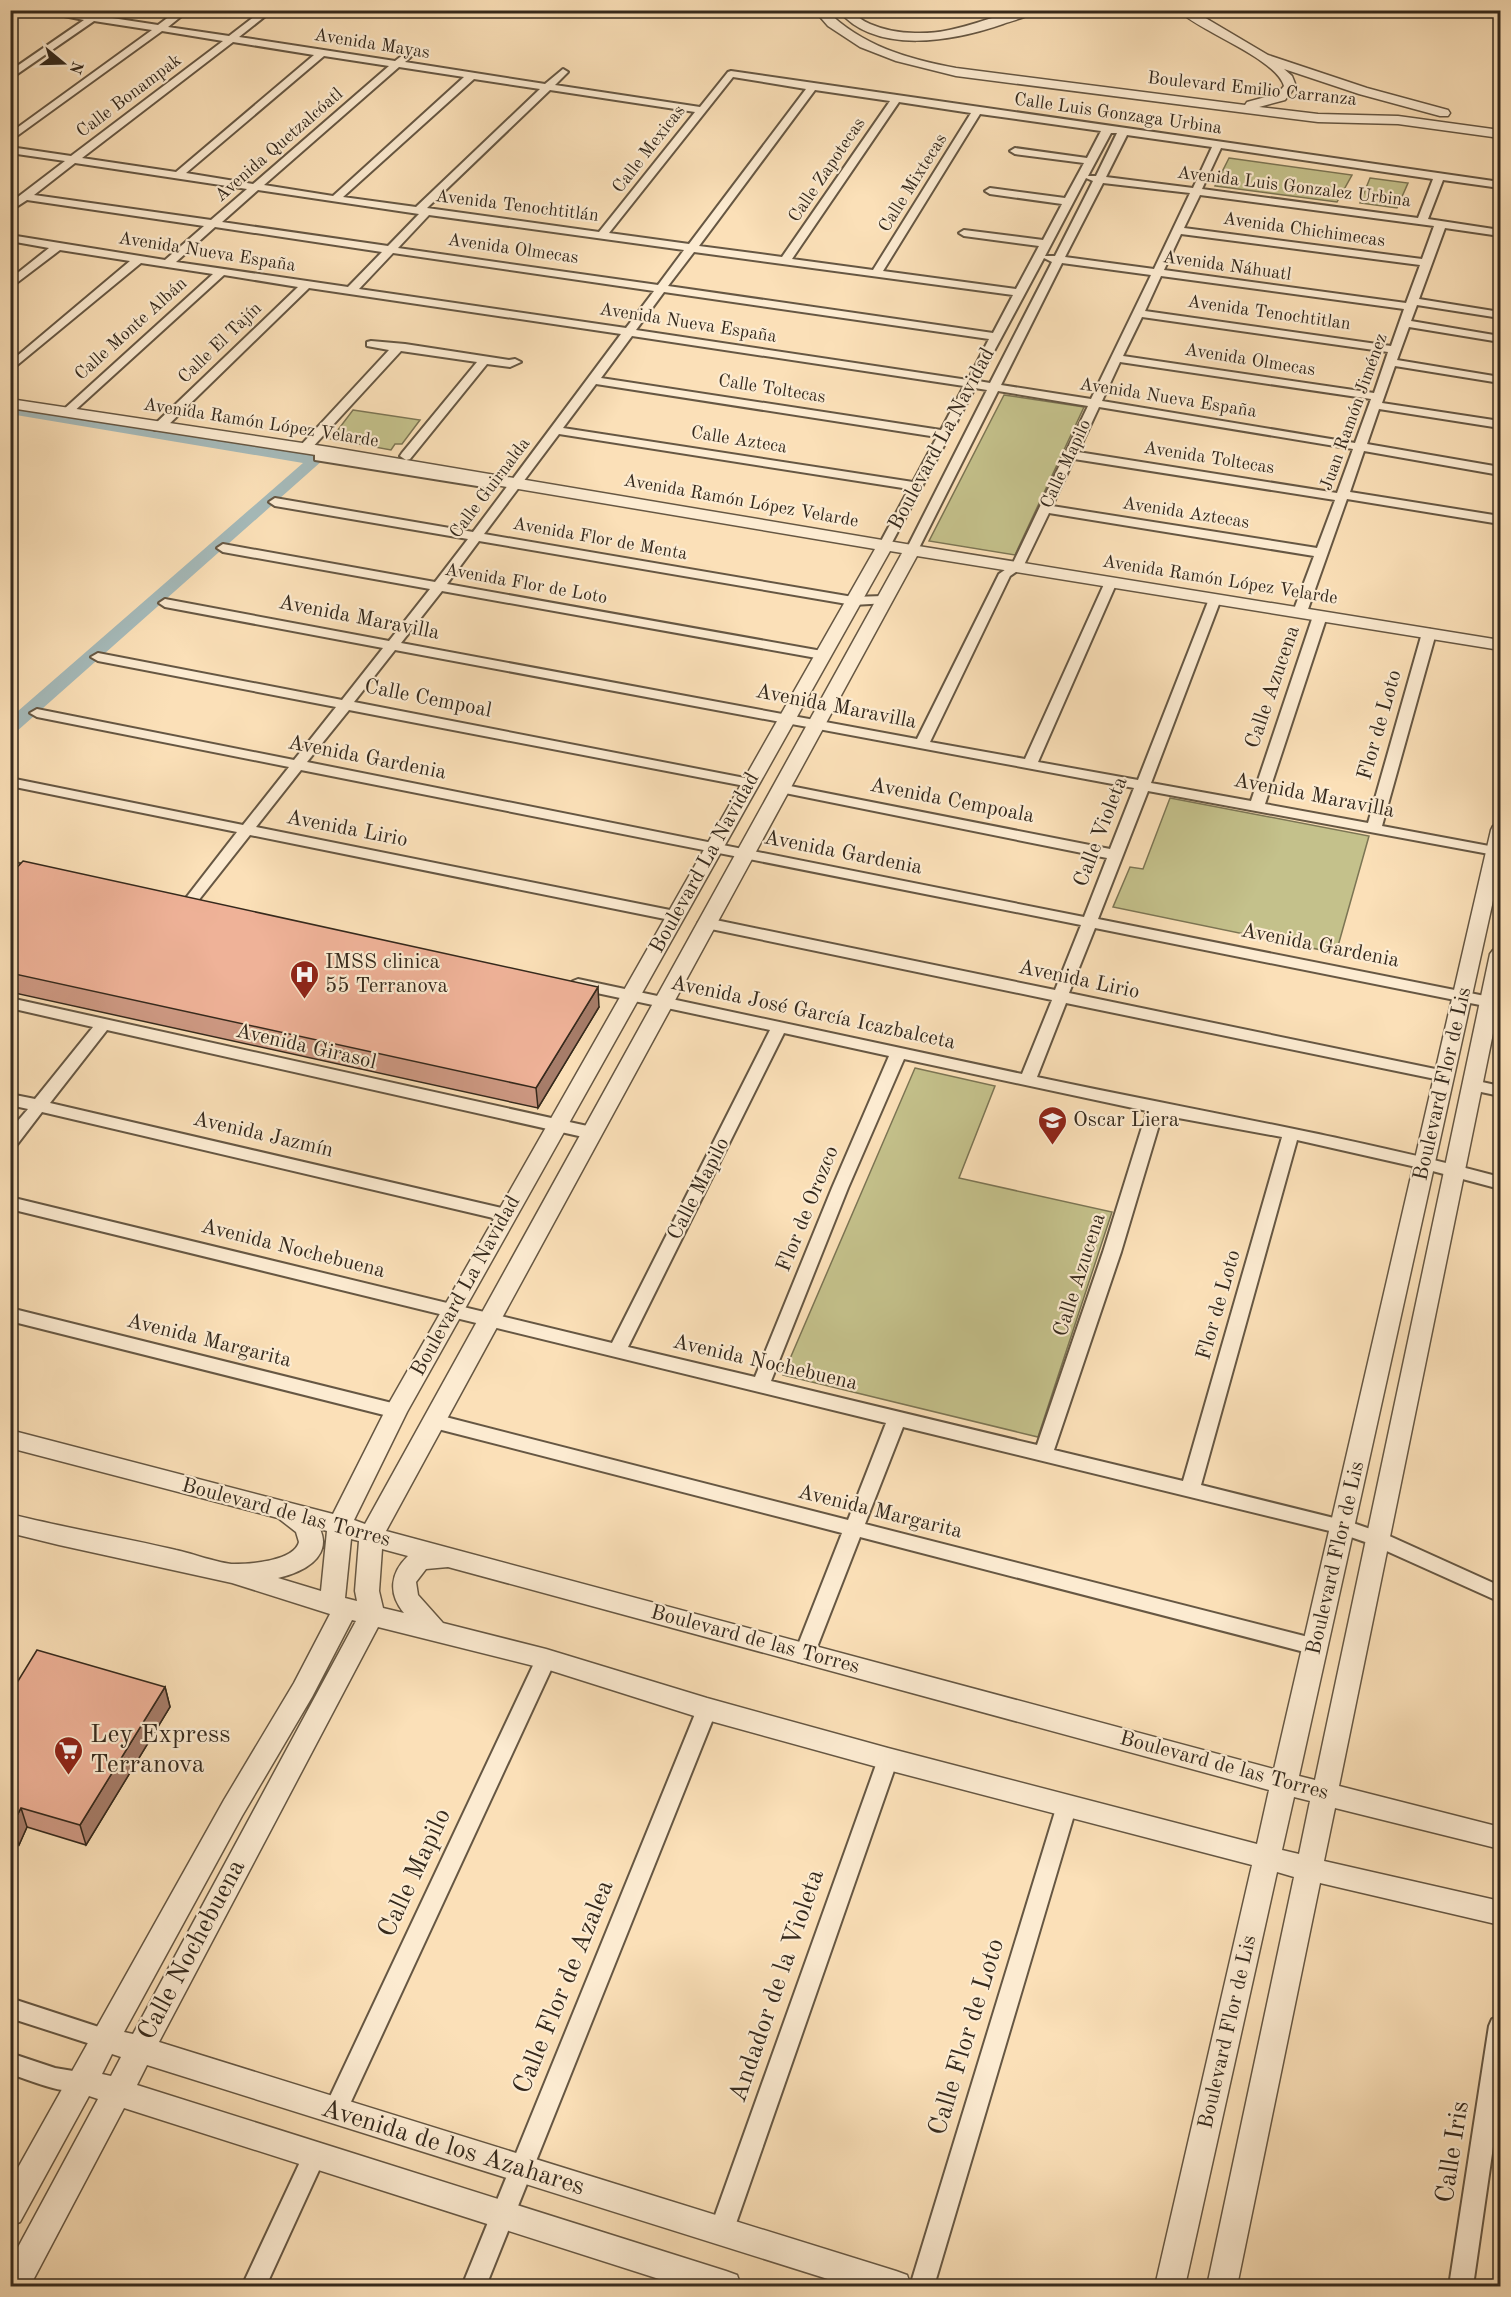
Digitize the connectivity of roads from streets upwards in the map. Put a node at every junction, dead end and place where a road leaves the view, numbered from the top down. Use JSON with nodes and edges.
{"nodes":[{"id":1,"x":38,"y":10,"type":"edge"},
{"id":2,"x":103,"y":10,"type":"edge"},
{"id":3,"x":185,"y":10,"type":"edge"},
{"id":4,"x":268,"y":10,"type":"edge"},
{"id":5,"x":819,"y":10,"type":"edge"},
{"id":6,"x":843,"y":10,"type":"edge"},
{"id":7,"x":1032,"y":10,"type":"edge"},
{"id":8,"x":1183,"y":10,"type":"edge"},
{"id":9,"x":1194,"y":10,"type":"edge"},
{"id":10,"x":92,"y":19,"type":"junction"},
{"id":11,"x":1201,"y":22,"type":"junction"},
{"id":12,"x":160,"y":29,"type":"junction"},
{"id":13,"x":960,"y":34,"type":"junction"},
{"id":14,"x":231,"y":39,"type":"junction"},
{"id":15,"x":412,"y":51,"type":"dead end"},
{"id":16,"x":322,"y":53,"type":"junction"},
{"id":17,"x":1264,"y":58,"type":"junction"},
{"id":18,"x":397,"y":64,"type":"junction"},
{"id":19,"x":563,"y":72,"type":"dead end"},
{"id":20,"x":731,"y":74,"type":"joint"},
{"id":21,"x":10,"y":76,"type":"edge"},
{"id":22,"x":471,"y":76,"type":"junction"},
{"id":23,"x":1000,"y":77,"type":"junction"},
{"id":24,"x":547,"y":87,"type":"junction"},
{"id":25,"x":812,"y":87,"type":"junction"},
{"id":26,"x":896,"y":99,"type":"junction"},
{"id":27,"x":1233,"y":107,"type":"junction"},
{"id":28,"x":701,"y":110,"type":"junction"},
{"id":29,"x":977,"y":111,"type":"junction"},
{"id":30,"x":1500,"y":125,"type":"edge"},
{"id":31,"x":1107,"y":130,"type":"junction"},
{"id":32,"x":1123,"y":132,"type":"junction"},
{"id":33,"x":1500,"y":134,"type":"edge"},
{"id":34,"x":10,"y":138,"type":"edge"},
{"id":35,"x":1218,"y":145,"type":"junction"},
{"id":36,"x":10,"y":150,"type":"edge"},
{"id":37,"x":1015,"y":151,"type":"dead end"},
{"id":38,"x":73,"y":160,"type":"junction"},
{"id":39,"x":1090,"y":161,"type":"junction"},
{"id":40,"x":178,"y":175,"type":"junction"},
{"id":41,"x":1439,"y":176,"type":"junction"},
{"id":42,"x":1082,"y":177,"type":"junction"},
{"id":43,"x":1101,"y":179,"type":"junction"},
{"id":44,"x":1500,"y":185,"type":"edge"},
{"id":45,"x":256,"y":187,"type":"junction"},
{"id":46,"x":1196,"y":190,"type":"junction"},
{"id":47,"x":990,"y":191,"type":"dead end"},
{"id":48,"x":26,"y":196,"type":"junction"},
{"id":49,"x":335,"y":199,"type":"junction"},
{"id":50,"x":1068,"y":202,"type":"junction"},
{"id":51,"x":10,"y":208,"type":"edge"},
{"id":52,"x":423,"y":211,"type":"junction"},
{"id":53,"x":1422,"y":220,"type":"junction"},
{"id":54,"x":1441,"y":223,"type":"junction"},
{"id":55,"x":214,"y":224,"type":"junction"},
{"id":56,"x":1177,"y":230,"type":"junction"},
{"id":57,"x":964,"y":233,"type":"dead end"},
{"id":58,"x":1500,"y":233,"type":"edge"},
{"id":59,"x":603,"y":234,"type":"junction"},
{"id":60,"x":10,"y":238,"type":"edge"},
{"id":61,"x":1045,"y":244,"type":"junction"},
{"id":62,"x":58,"y":246,"type":"junction"},
{"id":63,"x":694,"y":246,"type":"junction"},
{"id":64,"x":391,"y":249,"type":"junction"},
{"id":65,"x":1039,"y":256,"type":"junction"},
{"id":66,"x":139,"y":259,"type":"junction"},
{"id":67,"x":786,"y":259,"type":"junction"},
{"id":68,"x":1058,"y":259,"type":"junction"},
{"id":69,"x":1426,"y":263,"type":"junction"},
{"id":70,"x":167,"y":264,"type":"junction"},
{"id":71,"x":877,"y":272,"type":"junction"},
{"id":72,"x":220,"y":273,"type":"junction"},
{"id":73,"x":1157,"y":273,"type":"junction"},
{"id":74,"x":10,"y":285,"type":"edge"},
{"id":75,"x":306,"y":286,"type":"junction"},
{"id":76,"x":663,"y":288,"type":"junction"},
{"id":77,"x":351,"y":291,"type":"junction"},
{"id":78,"x":1019,"y":293,"type":"junction"},
{"id":79,"x":1412,"y":304,"type":"junction"},
{"id":80,"x":1138,"y":313,"type":"junction"},
{"id":81,"x":1500,"y":315,"type":"edge"},
{"id":82,"x":1405,"y":323,"type":"junction"},
{"id":83,"x":630,"y":332,"type":"junction"},
{"id":84,"x":996,"y":337,"type":"junction"},
{"id":85,"x":1500,"y":339,"type":"edge"},
{"id":86,"x":371,"y":344,"type":"dead end"},
{"id":87,"x":397,"y":348,"type":"junction"},
{"id":88,"x":1393,"y":356,"type":"junction"},
{"id":89,"x":1116,"y":358,"type":"junction"},
{"id":90,"x":485,"y":359,"type":"junction"},
{"id":91,"x":515,"y":362,"type":"dead end"},
{"id":92,"x":10,"y":368,"type":"edge"},
{"id":93,"x":594,"y":380,"type":"junction"},
{"id":94,"x":1500,"y":380,"type":"edge"},
{"id":95,"x":970,"y":385,"type":"junction"},
{"id":96,"x":993,"y":388,"type":"junction"},
{"id":97,"x":1377,"y":401,"type":"junction"},
{"id":98,"x":10,"y":403,"type":"edge"},
{"id":99,"x":1094,"y":404,"type":"junction"},
{"id":100,"x":67,"y":412,"type":"junction"},
{"id":101,"x":1500,"y":425,"type":"edge"},
{"id":102,"x":159,"y":427,"type":"junction"},
{"id":103,"x":556,"y":430,"type":"junction"},
{"id":104,"x":944,"y":434,"type":"junction"},
{"id":105,"x":1359,"y":446,"type":"junction"},
{"id":106,"x":305,"y":448,"type":"junction"},
{"id":107,"x":1071,"y":455,"type":"junction"},
{"id":108,"x":406,"y":456,"type":"dead end"},
{"id":109,"x":320,"y":457,"type":"dead end"},
{"id":110,"x":1500,"y":471,"type":"edge"},
{"id":111,"x":515,"y":485,"type":"junction"},
{"id":112,"x":916,"y":486,"type":"junction"},
{"id":113,"x":1342,"y":496,"type":"junction"},
{"id":114,"x":275,"y":502,"type":"dead end"},
{"id":115,"x":1045,"y":509,"type":"junction"},
{"id":116,"x":1500,"y":520,"type":"edge"},
{"id":117,"x":476,"y":536,"type":"junction"},
{"id":118,"x":885,"y":545,"type":"junction"},
{"id":119,"x":223,"y":548,"type":"dead end"},
{"id":120,"x":912,"y":550,"type":"junction"},
{"id":121,"x":1322,"y":553,"type":"junction"},
{"id":122,"x":1017,"y":567,"type":"junction"},
{"id":123,"x":1111,"y":582,"type":"junction"},
{"id":124,"x":438,"y":587,"type":"junction"},
{"id":125,"x":1215,"y":599,"type":"junction"},
{"id":126,"x":883,"y":600,"type":"junction"},
{"id":127,"x":853,"y":601,"type":"junction"},
{"id":128,"x":165,"y":603,"type":"dead end"},
{"id":129,"x":1300,"y":612,"type":"junction"},
{"id":130,"x":1320,"y":616,"type":"junction"},
{"id":131,"x":1429,"y":633,"type":"junction"},
{"id":132,"x":392,"y":645,"type":"junction"},
{"id":133,"x":1500,"y":645,"type":"edge"},
{"id":134,"x":822,"y":655,"type":"junction"},
{"id":135,"x":98,"y":657,"type":"dead end"},
{"id":136,"x":346,"y":705,"type":"junction"},
{"id":137,"x":37,"y":713,"type":"dead end"},
{"id":138,"x":786,"y":719,"type":"junction"},
{"id":139,"x":815,"y":724,"type":"junction"},
{"id":140,"x":922,"y":744,"type":"junction"},
{"id":141,"x":1030,"y":764,"type":"junction"},
{"id":142,"x":298,"y":765,"type":"junction"},
{"id":143,"x":10,"y":782,"type":"edge"},
{"id":144,"x":750,"y":783,"type":"junction"},
{"id":145,"x":1143,"y":785,"type":"junction"},
{"id":146,"x":780,"y":788,"type":"junction"},
{"id":147,"x":1257,"y":807,"type":"junction"},
{"id":148,"x":1374,"y":829,"type":"junction"},
{"id":149,"x":247,"y":830,"type":"junction"},
{"id":150,"x":1499,"y":844,"type":"edge"},
{"id":151,"x":713,"y":849,"type":"junction"},
{"id":152,"x":744,"y":855,"type":"junction"},
{"id":153,"x":1116,"y":855,"type":"junction"},
{"id":154,"x":10,"y":866,"type":"edge"},
{"id":155,"x":56,"y":875,"type":"edge"},
{"id":156,"x":189,"y":903,"type":"edge"},
{"id":157,"x":675,"y":916,"type":"junction"},
{"id":158,"x":1090,"y":922,"type":"junction"},
{"id":159,"x":706,"y":923,"type":"junction"},
{"id":160,"x":1500,"y":954,"type":"edge"},
{"id":161,"x":559,"y":980,"type":"edge"},
{"id":162,"x":630,"y":995,"type":"junction"},
{"id":163,"x":1463,"y":995,"type":"junction"},
{"id":164,"x":1060,"y":998,"type":"junction"},
{"id":165,"x":662,"y":1002,"type":"junction"},
{"id":166,"x":10,"y":1003,"type":"edge"},
{"id":167,"x":1495,"y":1003,"type":"edge"},
{"id":168,"x":104,"y":1024,"type":"junction"},
{"id":169,"x":780,"y":1026,"type":"junction"},
{"id":170,"x":899,"y":1052,"type":"junction"},
{"id":171,"x":1445,"y":1076,"type":"junction"},
{"id":172,"x":1028,"y":1080,"type":"junction"},
{"id":173,"x":1473,"y":1085,"type":"junction"},
{"id":174,"x":1500,"y":1091,"type":"edge"},
{"id":175,"x":10,"y":1099,"type":"edge"},
{"id":176,"x":39,"y":1106,"type":"junction"},
{"id":177,"x":1156,"y":1108,"type":"junction"},
{"id":178,"x":557,"y":1125,"type":"junction"},
{"id":179,"x":592,"y":1133,"type":"junction"},
{"id":180,"x":1291,"y":1133,"type":"junction"},
{"id":181,"x":10,"y":1142,"type":"edge"},
{"id":182,"x":1425,"y":1163,"type":"junction"},
{"id":183,"x":1455,"y":1171,"type":"junction"},
{"id":184,"x":1500,"y":1183,"type":"edge"},
{"id":185,"x":10,"y":1203,"type":"edge"},
{"id":186,"x":506,"y":1215,"type":"junction"},
{"id":187,"x":452,"y":1311,"type":"junction"},
{"id":188,"x":10,"y":1314,"type":"edge"},
{"id":189,"x":489,"y":1320,"type":"junction"},
{"id":190,"x":617,"y":1351,"type":"junction"},
{"id":191,"x":761,"y":1385,"type":"junction"},
{"id":192,"x":396,"y":1411,"type":"junction"},
{"id":193,"x":897,"y":1418,"type":"junction"},
{"id":194,"x":434,"y":1421,"type":"junction"},
{"id":195,"x":10,"y":1439,"type":"edge"},
{"id":196,"x":1043,"y":1454,"type":"junction"},
{"id":197,"x":1190,"y":1490,"type":"junction"},
{"id":198,"x":279,"y":1510,"type":"junction"},
{"id":199,"x":10,"y":1523,"type":"edge"},
{"id":200,"x":340,"y":1525,"type":"junction"},
{"id":201,"x":1343,"y":1527,"type":"junction"},
{"id":202,"x":854,"y":1528,"type":"junction"},
{"id":203,"x":371,"y":1536,"type":"junction"},
{"id":204,"x":1378,"y":1539,"type":"junction"},
{"id":205,"x":461,"y":1559,"type":"junction"},
{"id":206,"x":232,"y":1573,"type":"junction"},
{"id":207,"x":1500,"y":1594,"type":"edge"},
{"id":208,"x":339,"y":1607,"type":"junction"},
{"id":209,"x":372,"y":1615,"type":"junction"},
{"id":210,"x":434,"y":1630,"type":"junction"},
{"id":211,"x":1316,"y":1647,"type":"junction"},
{"id":212,"x":804,"y":1654,"type":"junction"},
{"id":213,"x":546,"y":1659,"type":"junction"},
{"id":214,"x":707,"y":1709,"type":"junction"},
{"id":215,"x":888,"y":1759,"type":"junction"},
{"id":216,"x":1285,"y":1781,"type":"junction"},
{"id":217,"x":1325,"y":1794,"type":"junction"},
{"id":218,"x":1067,"y":1805,"type":"junction"},
{"id":219,"x":1500,"y":1838,"type":"edge"},
{"id":220,"x":1268,"y":1858,"type":"junction"},
{"id":221,"x":1310,"y":1869,"type":"junction"},
{"id":222,"x":1500,"y":1913,"type":"edge"},
{"id":223,"x":10,"y":2008,"type":"edge"},
{"id":224,"x":1500,"y":2026,"type":"edge"},
{"id":225,"x":106,"y":2039,"type":"junction"},
{"id":226,"x":139,"y":2049,"type":"junction"},
{"id":227,"x":10,"y":2063,"type":"edge"},
{"id":228,"x":83,"y":2080,"type":"junction"},
{"id":229,"x":117,"y":2091,"type":"junction"},
{"id":230,"x":335,"y":2111,"type":"junction"},
{"id":231,"x":315,"y":2155,"type":"junction"},
{"id":232,"x":521,"y":2169,"type":"junction"},
{"id":233,"x":10,"y":2212,"type":"edge"},
{"id":234,"x":503,"y":2215,"type":"junction"},
{"id":235,"x":721,"y":2232,"type":"junction"},
{"id":236,"x":710,"y":2284,"type":"edge"},
{"id":237,"x":14,"y":2286,"type":"edge"},
{"id":238,"x":254,"y":2286,"type":"edge"},
{"id":239,"x":474,"y":2286,"type":"edge"},
{"id":240,"x":896,"y":2286,"type":"edge"},
{"id":241,"x":922,"y":2286,"type":"edge"},
{"id":242,"x":1170,"y":2286,"type":"edge"},
{"id":243,"x":1222,"y":2286,"type":"edge"},
{"id":244,"x":1461,"y":2286,"type":"edge"}],
"edges":[{"from":1,"to":10,"type":"street","name":"Avenida Mayas"},
{"from":2,"to":10,"type":"street"},
{"from":3,"to":12,"type":"street"},
{"from":4,"to":14,"type":"street","name":"Calle Bonampak"},
{"from":5,"to":23,"type":"street"},
{"from":6,"to":13,"type":"street"},
{"from":7,"to":13,"type":"street"},
{"from":8,"to":11,"type":"street"},
{"from":9,"to":11,"type":"street","name":"Boulevard Emilio Carranza"},
{"from":10,"to":12,"type":"street","name":"Avenida Mayas"},
{"from":10,"to":21,"type":"street"},
{"from":11,"to":17,"type":"street","name":"Boulevard Emilio Carranza"},
{"from":12,"to":14,"type":"street","name":"Avenida Mayas"},
{"from":12,"to":34,"type":"street"},
{"from":13,"to":23,"type":"street"},
{"from":14,"to":16,"type":"street","name":"Avenida Mayas"},
{"from":14,"to":38,"type":"street","name":"Calle Bonampak"},
{"from":15,"to":18,"type":"street","name":"Avenida Quetzalcóatl"},
{"from":16,"to":18,"type":"street","name":"Avenida Mayas"},
{"from":16,"to":40,"type":"street","name":"Avenida Quetzalcóatl"},
{"from":17,"to":27,"type":"street"},
{"from":17,"to":30,"type":"street","name":"Boulevard Emilio Carranza"},
{"from":18,"to":22,"type":"street","name":"Avenida Mayas"},
{"from":18,"to":45,"type":"street","name":"Avenida Quetzalcóatl"},
{"from":19,"to":24,"type":"street"},
{"from":20,"to":25,"type":"street","name":"Calle Luis Gonzaga Urbina"},
{"from":20,"to":28,"type":"street","name":"Calle Mexicas"},
{"from":22,"to":24,"type":"street","name":"Avenida Mayas"},
{"from":22,"to":49,"type":"street"},
{"from":23,"to":27,"type":"street","name":"Boulevard Emilio Carranza"},
{"from":24,"to":28,"type":"street","name":"Avenida Mayas"},
{"from":24,"to":52,"type":"street"},
{"from":25,"to":26,"type":"street","name":"Calle Luis Gonzaga Urbina"},
{"from":25,"to":63,"type":"street","name":"Calle Guirnalda"},
{"from":26,"to":29,"type":"street","name":"Calle Luis Gonzaga Urbina"},
{"from":26,"to":67,"type":"street","name":"Calle Zapotecas"},
{"from":27,"to":33,"type":"street","name":"Boulevard Emilio Carranza"},
{"from":28,"to":59,"type":"street","name":"Calle Mexicas"},
{"from":29,"to":31,"type":"street","name":"Calle Luis Gonzaga Urbina"},
{"from":29,"to":71,"type":"street","name":"Calle Mixtecas"},
{"from":31,"to":32,"type":"street","name":"Calle Luis Gonzaga Urbina"},
{"from":31,"to":39,"type":"street","name":"Boulevard La Navidad"},
{"from":32,"to":35,"type":"street","name":"Calle Luis Gonzaga Urbina"},
{"from":32,"to":43,"type":"street","name":"Boulevard La Navidad"},
{"from":35,"to":41,"type":"street","name":"Calle Luis Gonzaga Urbina"},
{"from":35,"to":46,"type":"street","name":"Calle Mapilo"},
{"from":36,"to":38,"type":"street","name":"Avenida Tenochtitlán"},
{"from":37,"to":39,"type":"street"},
{"from":38,"to":40,"type":"street","name":"Avenida Tenochtitlán"},
{"from":38,"to":48,"type":"street","name":"Calle Bonampak"},
{"from":39,"to":42,"type":"street","name":"Boulevard La Navidad"},
{"from":40,"to":45,"type":"street","name":"Avenida Tenochtitlán"},
{"from":41,"to":44,"type":"street","name":"Calle Luis Gonzaga Urbina"},
{"from":41,"to":53,"type":"street"},
{"from":42,"to":43,"type":"street","name":"Avenida Luis Gonzalez Urbina"},
{"from":42,"to":50,"type":"street","name":"Boulevard La Navidad"},
{"from":43,"to":46,"type":"street","name":"Avenida Luis Gonzalez Urbina"},
{"from":43,"to":68,"type":"street","name":"Boulevard La Navidad"},
{"from":45,"to":49,"type":"street","name":"Avenida Tenochtitlán"},
{"from":45,"to":55,"type":"street","name":"Avenida Quetzalcóatl"},
{"from":46,"to":53,"type":"street","name":"Avenida Luis Gonzalez Urbina"},
{"from":46,"to":56,"type":"street","name":"Calle Mapilo"},
{"from":47,"to":50,"type":"street"},
{"from":48,"to":51,"type":"street","name":"Calle Bonampak"},
{"from":48,"to":55,"type":"street","name":"Avenida Olmecas"},
{"from":49,"to":52,"type":"street","name":"Avenida Tenochtitlán"},
{"from":50,"to":61,"type":"street","name":"Boulevard La Navidad"},
{"from":52,"to":59,"type":"street","name":"Avenida Tenochtitlán"},
{"from":52,"to":64,"type":"street"},
{"from":53,"to":54,"type":"street","name":"Avenida Luis Gonzalez Urbina"},
{"from":54,"to":58,"type":"street","name":"Avenida Luis Gonzalez Urbina"},
{"from":54,"to":69,"type":"street","name":"Juan Ramón Jiménez"},
{"from":55,"to":64,"type":"street","name":"Avenida Olmecas"},
{"from":55,"to":70,"type":"street","name":"Avenida Quetzalcóatl"},
{"from":56,"to":69,"type":"street","name":"Avenida Chichimecas"},
{"from":56,"to":73,"type":"street","name":"Calle Mapilo"},
{"from":57,"to":61,"type":"street"},
{"from":59,"to":63,"type":"street","name":"Avenida Tenochtitlán"},
{"from":60,"to":62,"type":"street","name":"Avenida Nueva España"},
{"from":61,"to":65,"type":"street","name":"Boulevard La Navidad"},
{"from":62,"to":66,"type":"street","name":"Avenida Nueva España"},
{"from":62,"to":74,"type":"street"},
{"from":63,"to":67,"type":"street","name":"Avenida Tenochtitlán"},
{"from":63,"to":76,"type":"street","name":"Calle Guirnalda"},
{"from":64,"to":76,"type":"street","name":"Avenida Olmecas"},
{"from":64,"to":77,"type":"street"},
{"from":65,"to":68,"type":"street","name":"Avenida Náhuatl"},
{"from":65,"to":78,"type":"street","name":"Boulevard La Navidad"},
{"from":66,"to":70,"type":"street","name":"Avenida Nueva España"},
{"from":66,"to":92,"type":"street"},
{"from":67,"to":71,"type":"street","name":"Avenida Tenochtitlán"},
{"from":68,"to":73,"type":"street","name":"Avenida Náhuatl"},
{"from":68,"to":96,"type":"street","name":"Boulevard La Navidad"},
{"from":69,"to":79,"type":"street","name":"Juan Ramón Jiménez"},
{"from":70,"to":72,"type":"street","name":"Avenida Nueva España"},
{"from":71,"to":78,"type":"street","name":"Avenida Tenochtitlán"},
{"from":72,"to":75,"type":"street","name":"Avenida Nueva España"},
{"from":72,"to":100,"type":"street","name":"Calle Monte Albán"},
{"from":73,"to":79,"type":"street","name":"Avenida Náhuatl"},
{"from":73,"to":80,"type":"street","name":"Calle Mapilo"},
{"from":75,"to":77,"type":"street","name":"Avenida Nueva España"},
{"from":75,"to":102,"type":"street","name":"Calle El Tajín"},
{"from":76,"to":83,"type":"street","name":"Calle Guirnalda"},
{"from":76,"to":84,"type":"street","name":"Avenida Olmecas"},
{"from":77,"to":83,"type":"street","name":"Avenida Nueva España"},
{"from":78,"to":84,"type":"street","name":"Boulevard La Navidad"},
{"from":79,"to":81,"type":"street","name":"Avenida Náhuatl"},
{"from":79,"to":82,"type":"street","name":"Juan Ramón Jiménez"},
{"from":80,"to":88,"type":"street","name":"Avenida Tenochtitlan"},
{"from":80,"to":89,"type":"street","name":"Calle Mapilo"},
{"from":82,"to":85,"type":"street"},
{"from":82,"to":88,"type":"street","name":"Juan Ramón Jiménez"},
{"from":83,"to":93,"type":"street","name":"Calle Guirnalda"},
{"from":83,"to":95,"type":"street","name":"Avenida Nueva España"},
{"from":84,"to":95,"type":"street","name":"Boulevard La Navidad"},
{"from":86,"to":87,"type":"street"},
{"from":87,"to":90,"type":"street"},
{"from":87,"to":106,"type":"street"},
{"from":88,"to":94,"type":"street","name":"Avenida Tenochtitlan"},
{"from":88,"to":97,"type":"street","name":"Juan Ramón Jiménez"},
{"from":89,"to":97,"type":"street","name":"Avenida Olmecas"},
{"from":89,"to":99,"type":"street","name":"Calle Mapilo"},
{"from":90,"to":91,"type":"street"},
{"from":90,"to":108,"type":"street"},
{"from":93,"to":103,"type":"street","name":"Calle Guirnalda"},
{"from":93,"to":104,"type":"street","name":"Calle Toltecas"},
{"from":95,"to":96,"type":"street","name":"Avenida Nueva España"},
{"from":95,"to":104,"type":"street","name":"Boulevard La Navidad"},
{"from":96,"to":99,"type":"street","name":"Avenida Nueva España"},
{"from":96,"to":120,"type":"street","name":"Boulevard La Navidad"},
{"from":97,"to":101,"type":"street","name":"Avenida Olmecas"},
{"from":97,"to":105,"type":"street","name":"Juan Ramón Jiménez"},
{"from":98,"to":100,"type":"street","name":"Avenida Ramón López Velarde"},
{"from":99,"to":105,"type":"street","name":"Avenida Nueva España"},
{"from":99,"to":107,"type":"street","name":"Calle Mapilo"},
{"from":100,"to":102,"type":"street","name":"Avenida Ramón López Velarde"},
{"from":102,"to":106,"type":"street","name":"Avenida Ramón López Velarde"},
{"from":103,"to":111,"type":"street","name":"Calle Guirnalda"},
{"from":103,"to":112,"type":"street","name":"Calle Azteca"},
{"from":104,"to":112,"type":"street","name":"Boulevard La Navidad"},
{"from":105,"to":110,"type":"street","name":"Avenida Nueva España"},
{"from":105,"to":113,"type":"street","name":"Juan Ramón Jiménez"},
{"from":106,"to":111,"type":"street","name":"Avenida Ramón López Velarde"},
{"from":107,"to":113,"type":"street","name":"Avenida Toltecas"},
{"from":107,"to":115,"type":"street","name":"Calle Mapilo"},
{"from":109,"to":111,"type":"street"},
{"from":111,"to":117,"type":"street","name":"Calle Guirnalda"},
{"from":111,"to":118,"type":"street","name":"Avenida Ramón López Velarde"},
{"from":112,"to":118,"type":"street","name":"Boulevard La Navidad"},
{"from":113,"to":116,"type":"street","name":"Avenida Toltecas"},
{"from":113,"to":121,"type":"street","name":"Juan Ramón Jiménez"},
{"from":114,"to":117,"type":"street","name":"Avenida Flor de Menta"},
{"from":115,"to":121,"type":"street","name":"Avenida Aztecas"},
{"from":115,"to":122,"type":"street","name":"Calle Mapilo"},
{"from":117,"to":124,"type":"street","name":"Calle Guirnalda"},
{"from":117,"to":127,"type":"street","name":"Avenida Flor de Menta"},
{"from":118,"to":120,"type":"street","name":"Avenida Ramón López Velarde"},
{"from":118,"to":127,"type":"street","name":"Boulevard La Navidad"},
{"from":119,"to":124,"type":"street","name":"Avenida Flor de Loto"},
{"from":120,"to":122,"type":"street","name":"Avenida Ramón López Velarde"},
{"from":120,"to":126,"type":"street","name":"Boulevard La Navidad"},
{"from":121,"to":129,"type":"street","name":"Juan Ramón Jiménez"},
{"from":122,"to":123,"type":"street","name":"Avenida Ramón López Velarde"},
{"from":122,"to":140,"type":"street","name":"Calle Mapilo"},
{"from":123,"to":125,"type":"street","name":"Avenida Ramón López Velarde"},
{"from":123,"to":141,"type":"street"},
{"from":124,"to":132,"type":"street","name":"Calle Guirnalda"},
{"from":124,"to":134,"type":"street","name":"Avenida Flor de Loto"},
{"from":125,"to":129,"type":"street","name":"Avenida Ramón López Velarde"},
{"from":125,"to":145,"type":"street","name":"Calle Violeta"},
{"from":126,"to":127,"type":"street","name":"Avenida Flor de Menta"},
{"from":126,"to":139,"type":"street","name":"Boulevard La Navidad"},
{"from":127,"to":134,"type":"street","name":"Boulevard La Navidad"},
{"from":128,"to":132,"type":"street","name":"Avenida Maravilla"},
{"from":129,"to":130,"type":"street","name":"Avenida Ramón López Velarde"},
{"from":130,"to":131,"type":"street","name":"Avenida Ramón López Velarde"},
{"from":130,"to":147,"type":"street","name":"Calle Azucena"},
{"from":131,"to":133,"type":"street","name":"Avenida Ramón López Velarde"},
{"from":131,"to":148,"type":"street","name":"Flor de Loto"},
{"from":132,"to":136,"type":"street","name":"Calle Guirnalda"},
{"from":132,"to":138,"type":"street","name":"Avenida Maravilla"},
{"from":134,"to":138,"type":"street","name":"Boulevard La Navidad"},
{"from":135,"to":136,"type":"street","name":"Calle Cempoal"},
{"from":136,"to":142,"type":"street","name":"Calle Guirnalda"},
{"from":136,"to":144,"type":"street","name":"Calle Cempoal"},
{"from":137,"to":142,"type":"street","name":"Avenida Gardenia"},
{"from":138,"to":139,"type":"street","name":"Avenida Maravilla"},
{"from":138,"to":144,"type":"street","name":"Boulevard La Navidad"},
{"from":139,"to":140,"type":"street","name":"Avenida Maravilla"},
{"from":139,"to":146,"type":"street","name":"Boulevard La Navidad"},
{"from":140,"to":141,"type":"street","name":"Avenida Maravilla"},
{"from":141,"to":145,"type":"street","name":"Avenida Maravilla"},
{"from":142,"to":149,"type":"street","name":"Calle Guirnalda"},
{"from":142,"to":151,"type":"street","name":"Avenida Gardenia"},
{"from":143,"to":149,"type":"street","name":"Avenida Lirio"},
{"from":144,"to":151,"type":"street","name":"Boulevard La Navidad"},
{"from":145,"to":147,"type":"street","name":"Avenida Maravilla"},
{"from":145,"to":153,"type":"street","name":"Calle Violeta"},
{"from":146,"to":152,"type":"street","name":"Boulevard La Navidad"},
{"from":146,"to":153,"type":"street","name":"Avenida Cempoala"},
{"from":147,"to":148,"type":"street","name":"Avenida Maravilla"},
{"from":148,"to":150,"type":"street","name":"Avenida Maravilla"},
{"from":149,"to":156,"type":"street","name":"Calle Guirnalda"},
{"from":149,"to":157,"type":"street","name":"Avenida Lirio"},
{"from":150,"to":163,"type":"street","name":"Boulevard Flor de Lis"},
{"from":151,"to":152,"type":"street","name":"Avenida Gardenia"},
{"from":151,"to":157,"type":"street","name":"Boulevard La Navidad"},
{"from":152,"to":158,"type":"street","name":"Avenida Gardenia"},
{"from":152,"to":159,"type":"street","name":"Boulevard La Navidad"},
{"from":153,"to":158,"type":"street","name":"Calle Violeta"},
{"from":154,"to":155,"type":"street"},
{"from":157,"to":162,"type":"street","name":"Boulevard La Navidad"},
{"from":158,"to":163,"type":"street","name":"Avenida Gardenia"},
{"from":158,"to":164,"type":"street","name":"Calle Violeta"},
{"from":159,"to":164,"type":"street","name":"Avenida Lirio"},
{"from":159,"to":165,"type":"street","name":"Boulevard La Navidad"},
{"from":160,"to":167,"type":"street","name":"Boulevard Flor de Lis"},
{"from":161,"to":162,"type":"street","name":"Avenida José García Icazbalceta"},
{"from":162,"to":165,"type":"street","name":"Avenida José García Icazbalceta"},
{"from":162,"to":178,"type":"street","name":"Boulevard La Navidad"},
{"from":163,"to":167,"type":"street","name":"Avenida Gardenia"},
{"from":163,"to":171,"type":"street","name":"Boulevard Flor de Lis"},
{"from":164,"to":171,"type":"street","name":"Avenida Lirio"},
{"from":164,"to":172,"type":"street","name":"Calle Violeta"},
{"from":165,"to":169,"type":"street","name":"Avenida José García Icazbalceta"},
{"from":165,"to":179,"type":"street","name":"Boulevard La Navidad"},
{"from":166,"to":168,"type":"street","name":"Avenida Girasol"},
{"from":167,"to":173,"type":"street","name":"Boulevard Flor de Lis"},
{"from":168,"to":176,"type":"street"},
{"from":168,"to":178,"type":"street","name":"Avenida Girasol"},
{"from":169,"to":170,"type":"street","name":"Avenida José García Icazbalceta"},
{"from":169,"to":190,"type":"street","name":"Calle Mapilo"},
{"from":170,"to":172,"type":"street","name":"Avenida José García Icazbalceta"},
{"from":170,"to":191,"type":"street","name":"Flor de Orozco"},
{"from":171,"to":182,"type":"street","name":"Boulevard Flor de Lis"},
{"from":172,"to":177,"type":"street","name":"Avenida José García Icazbalceta"},
{"from":173,"to":174,"type":"street"},
{"from":173,"to":183,"type":"street","name":"Boulevard Flor de Lis"},
{"from":175,"to":176,"type":"street","name":"Avenida Jazmín"},
{"from":176,"to":181,"type":"street"},
{"from":176,"to":186,"type":"street","name":"Avenida Jazmín"},
{"from":177,"to":180,"type":"street","name":"Avenida José García Icazbalceta"},
{"from":177,"to":196,"type":"street","name":"Calle Azucena"},
{"from":178,"to":179,"type":"street","name":"Avenida Girasol"},
{"from":178,"to":186,"type":"street","name":"Boulevard La Navidad"},
{"from":179,"to":189,"type":"street","name":"Boulevard La Navidad"},
{"from":180,"to":182,"type":"street","name":"Avenida José García Icazbalceta"},
{"from":180,"to":197,"type":"street","name":"Flor de Loto"},
{"from":182,"to":183,"type":"street","name":"Avenida José García Icazbalceta"},
{"from":182,"to":201,"type":"street","name":"Boulevard Flor de Lis"},
{"from":183,"to":184,"type":"street","name":"Avenida José García Icazbalceta"},
{"from":183,"to":204,"type":"street","name":"Boulevard Flor de Lis"},
{"from":185,"to":187,"type":"street","name":"Avenida Nochebuena"},
{"from":186,"to":187,"type":"street","name":"Boulevard La Navidad"},
{"from":187,"to":189,"type":"street","name":"Avenida Nochebuena"},
{"from":187,"to":192,"type":"street","name":"Boulevard La Navidad"},
{"from":188,"to":192,"type":"street","name":"Avenida Margarita"},
{"from":189,"to":190,"type":"street","name":"Avenida Nochebuena"},
{"from":189,"to":194,"type":"street","name":"Boulevard La Navidad"},
{"from":190,"to":191,"type":"street","name":"Avenida Nochebuena"},
{"from":191,"to":193,"type":"street","name":"Avenida Nochebuena"},
{"from":192,"to":200,"type":"street","name":"Boulevard La Navidad"},
{"from":193,"to":196,"type":"street","name":"Avenida Nochebuena"},
{"from":193,"to":202,"type":"street"},
{"from":194,"to":202,"type":"street","name":"Avenida Margarita"},
{"from":194,"to":203,"type":"street","name":"Boulevard La Navidad"},
{"from":195,"to":198,"type":"street","name":"Boulevard de las Torres"},
{"from":196,"to":197,"type":"street","name":"Avenida Nochebuena"},
{"from":197,"to":201,"type":"street","name":"Avenida Nochebuena"},
{"from":198,"to":200,"type":"street","name":"Boulevard de las Torres"},
{"from":198,"to":206,"type":"street"},
{"from":199,"to":206,"type":"street"},
{"from":200,"to":203,"type":"street","name":"Boulevard de las Torres"},
{"from":200,"to":208,"type":"street","name":"Boulevard La Navidad"},
{"from":201,"to":204,"type":"street","name":"Avenida Nochebuena"},
{"from":201,"to":211,"type":"street","name":"Boulevard Flor de Lis"},
{"from":202,"to":211,"type":"street","name":"Avenida Margarita"},
{"from":202,"to":212,"type":"street"},
{"from":203,"to":205,"type":"street","name":"Boulevard de las Torres"},
{"from":203,"to":209,"type":"street","name":"Boulevard La Navidad"},
{"from":204,"to":207,"type":"street","name":"Avenida Nochebuena"},
{"from":204,"to":217,"type":"street","name":"Boulevard Flor de Lis"},
{"from":205,"to":210,"type":"street"},
{"from":205,"to":212,"type":"street","name":"Boulevard de las Torres"},
{"from":206,"to":208,"type":"street"},
{"from":208,"to":209,"type":"street"},
{"from":208,"to":225,"type":"street","name":"Calle Nochebuena"},
{"from":209,"to":210,"type":"street"},
{"from":209,"to":226,"type":"street","name":"Calle Nochebuena"},
{"from":210,"to":213,"type":"street"},
{"from":211,"to":216,"type":"street","name":"Boulevard Flor de Lis"},
{"from":212,"to":216,"type":"street","name":"Boulevard de las Torres"},
{"from":213,"to":214,"type":"street"},
{"from":213,"to":230,"type":"street","name":"Calle Mapilo"},
{"from":214,"to":215,"type":"street"},
{"from":214,"to":232,"type":"street","name":"Calle Flor de Azalea"},
{"from":215,"to":218,"type":"street"},
{"from":215,"to":235,"type":"street","name":"Andador de la Violeta"},
{"from":216,"to":217,"type":"street","name":"Boulevard de las Torres"},
{"from":216,"to":220,"type":"street","name":"Boulevard Flor de Lis"},
{"from":217,"to":219,"type":"street","name":"Boulevard de las Torres"},
{"from":217,"to":221,"type":"street","name":"Boulevard Flor de Lis"},
{"from":218,"to":220,"type":"street"},
{"from":218,"to":241,"type":"street","name":"Calle Flor de Loto"},
{"from":220,"to":221,"type":"street"},
{"from":220,"to":242,"type":"street","name":"Boulevard Flor de Lis"},
{"from":221,"to":222,"type":"street"},
{"from":221,"to":243,"type":"street","name":"Boulevard Flor de Lis"},
{"from":223,"to":225,"type":"street","name":"Avenida de los Azahares"},
{"from":224,"to":244,"type":"street","name":"Calle Iris"},
{"from":225,"to":226,"type":"street","name":"Avenida de los Azahares"},
{"from":225,"to":228,"type":"street","name":"Calle Nochebuena"},
{"from":226,"to":229,"type":"street","name":"Calle Nochebuena"},
{"from":226,"to":230,"type":"street","name":"Avenida de los Azahares"},
{"from":227,"to":228,"type":"street","name":"Avenida de los Azahares"},
{"from":228,"to":229,"type":"street","name":"Avenida de los Azahares"},
{"from":228,"to":233,"type":"street","name":"Calle Nochebuena"},
{"from":229,"to":231,"type":"street","name":"Avenida de los Azahares"},
{"from":229,"to":237,"type":"street","name":"Calle Nochebuena"},
{"from":230,"to":232,"type":"street","name":"Avenida de los Azahares"},
{"from":231,"to":234,"type":"street","name":"Avenida de los Azahares"},
{"from":231,"to":238,"type":"street"},
{"from":232,"to":234,"type":"street","name":"Calle Flor de Azalea"},
{"from":232,"to":235,"type":"street","name":"Avenida de los Azahares"},
{"from":234,"to":236,"type":"street","name":"Avenida de los Azahares"},
{"from":234,"to":239,"type":"street","name":"Calle Flor de Azalea"},
{"from":235,"to":240,"type":"street","name":"Avenida de los Azahares"}]}
